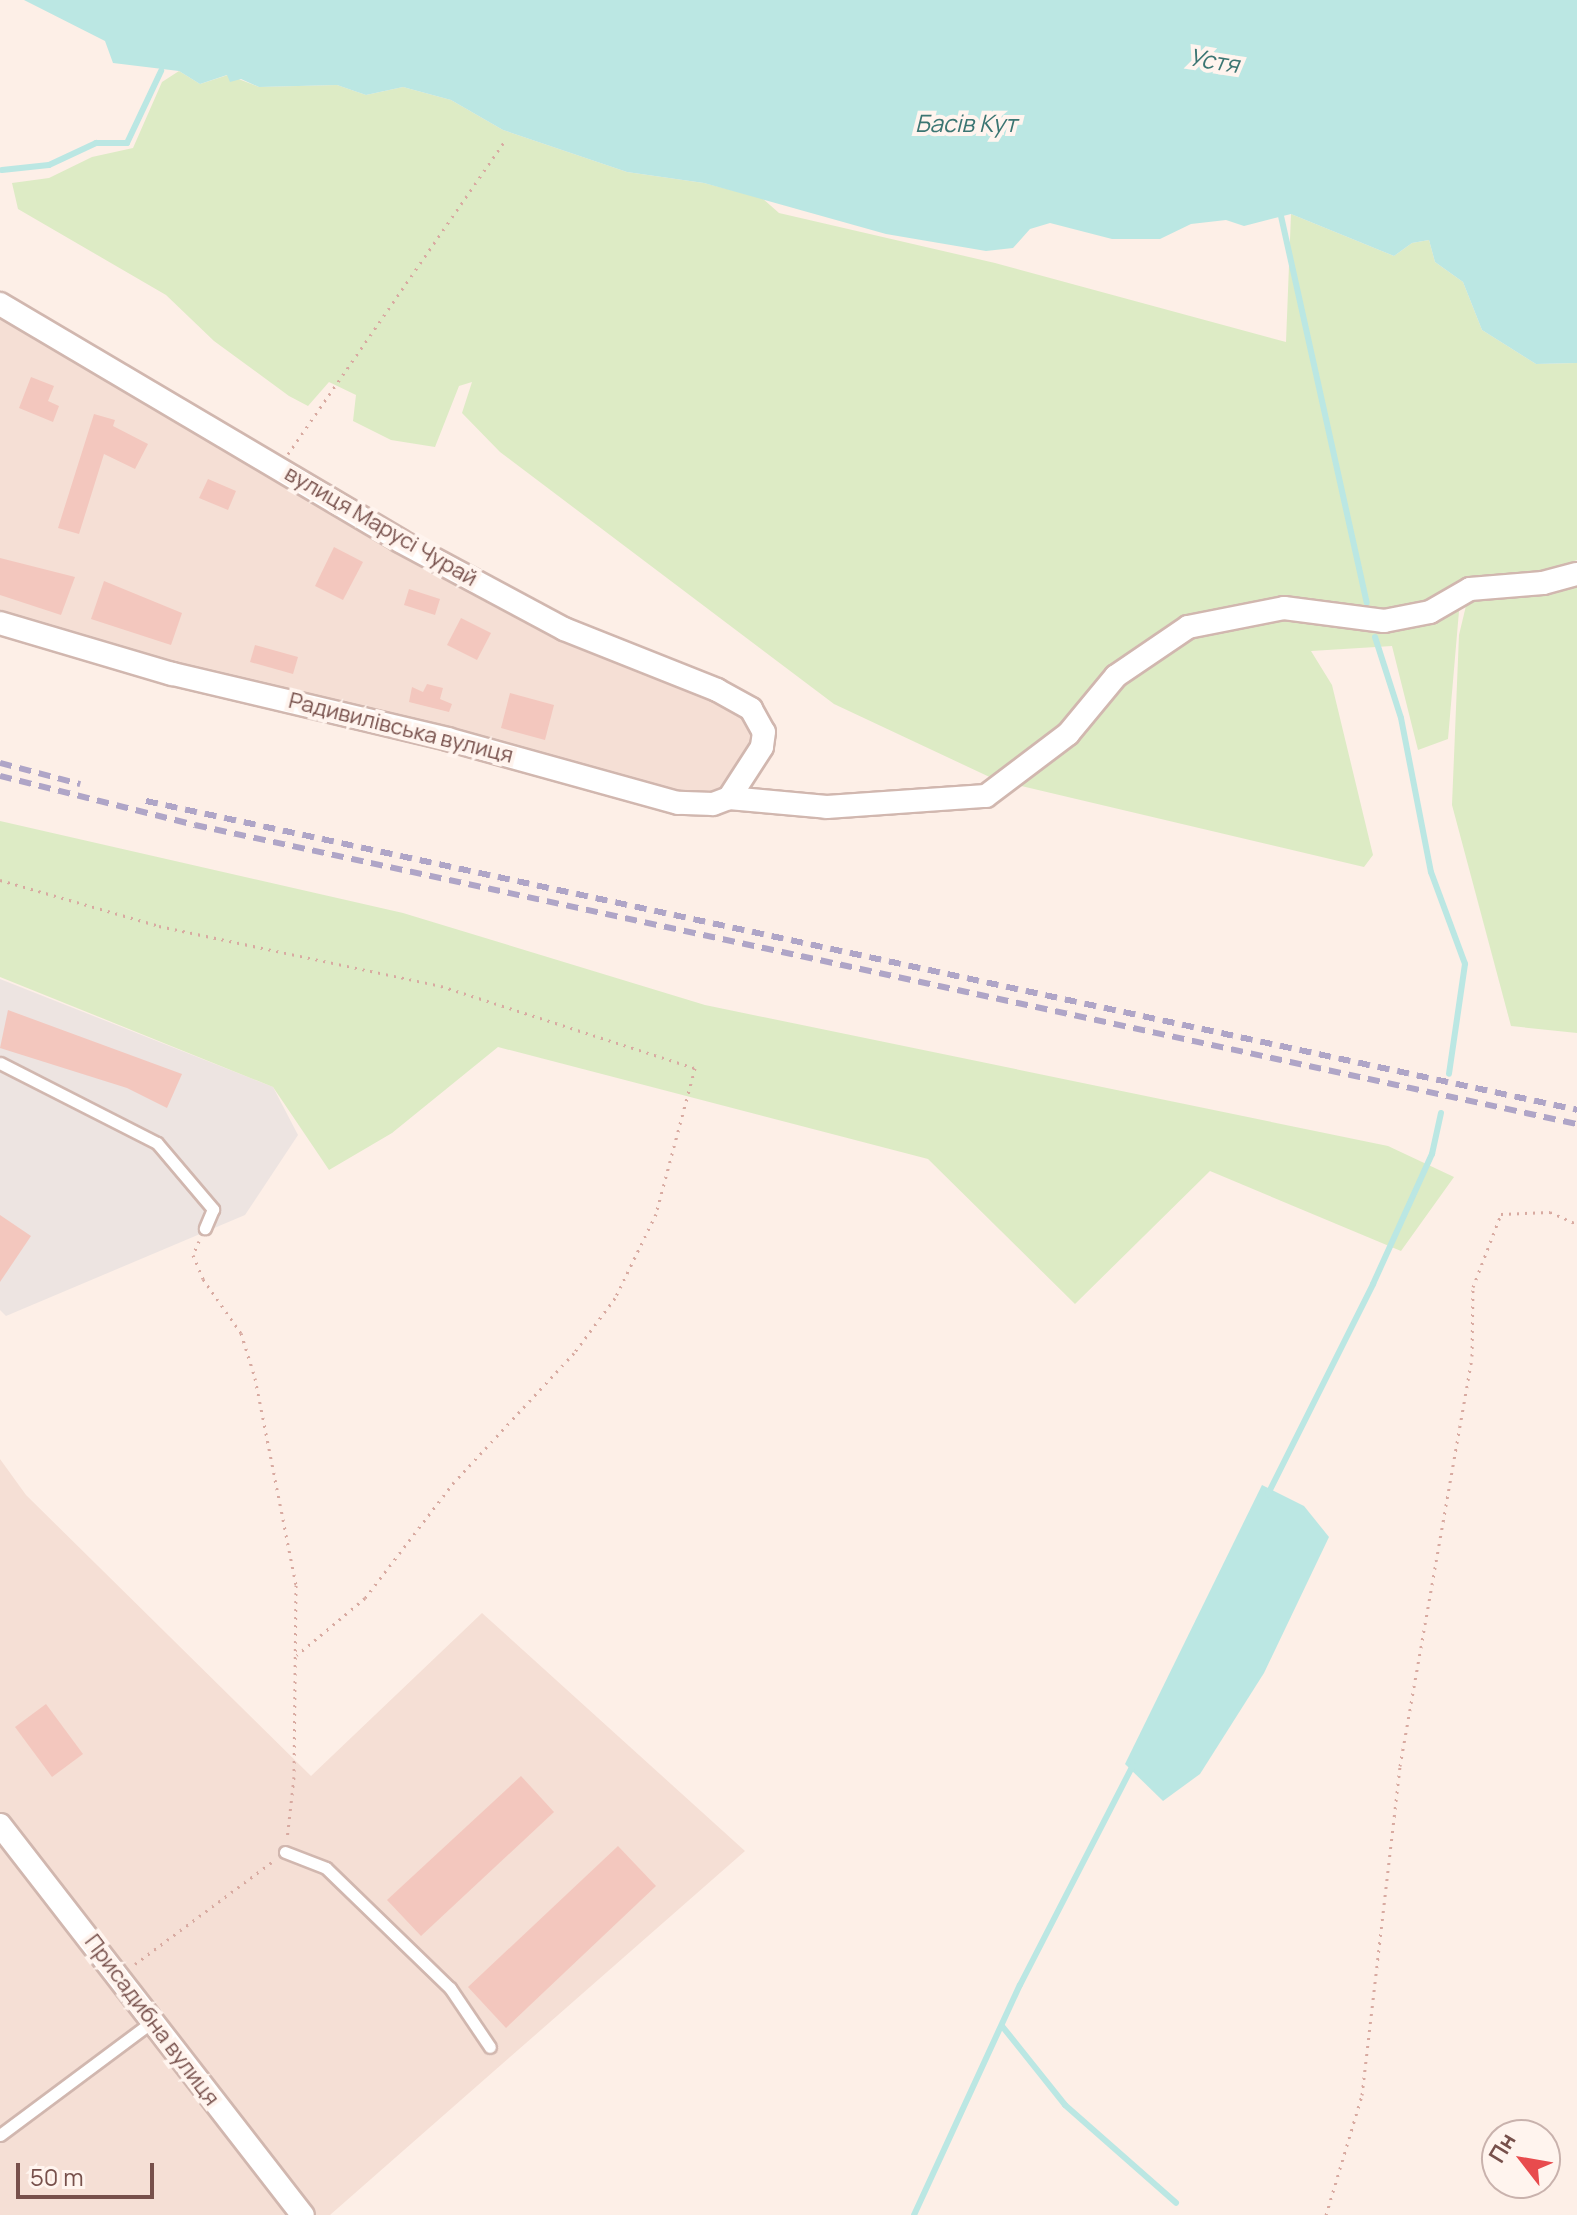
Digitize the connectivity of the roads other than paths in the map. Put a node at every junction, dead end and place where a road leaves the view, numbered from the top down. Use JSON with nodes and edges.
{"nodes":[{"id":1,"x":0,"y":304,"type":"edge"},
{"id":2,"x":1577,"y":574,"type":"edge"},
{"id":3,"x":0,"y":623,"type":"edge"},
{"id":4,"x":729,"y":798,"type":"junction"},
{"id":5,"x":0,"y":1063,"type":"edge"},
{"id":6,"x":205,"y":1228,"type":"road end"},
{"id":7,"x":0,"y":1825,"type":"edge"},
{"id":8,"x":285,"y":1852,"type":"road end"},
{"id":9,"x":150,"y":2023,"type":"junction"},
{"id":10,"x":490,"y":2047,"type":"dead end"},
{"id":11,"x":0,"y":2135,"type":"edge"},
{"id":12,"x":303,"y":2215,"type":"edge"}],
"edges":[{"from":1,"to":4,"type":"street","name":"вулиця Марусі Чурай"},
{"from":2,"to":4,"type":"street","name":"Радивилівська вулиця"},
{"from":3,"to":4,"type":"street","name":"Радивилівська вулиця"},
{"from":5,"to":6,"type":"lane"},
{"from":7,"to":9,"type":"street","name":"Присадибна вулиця"},
{"from":8,"to":10,"type":"lane"},
{"from":9,"to":11,"type":"lane"},
{"from":9,"to":12,"type":"street","name":"Присадибна вулиця"}]}
